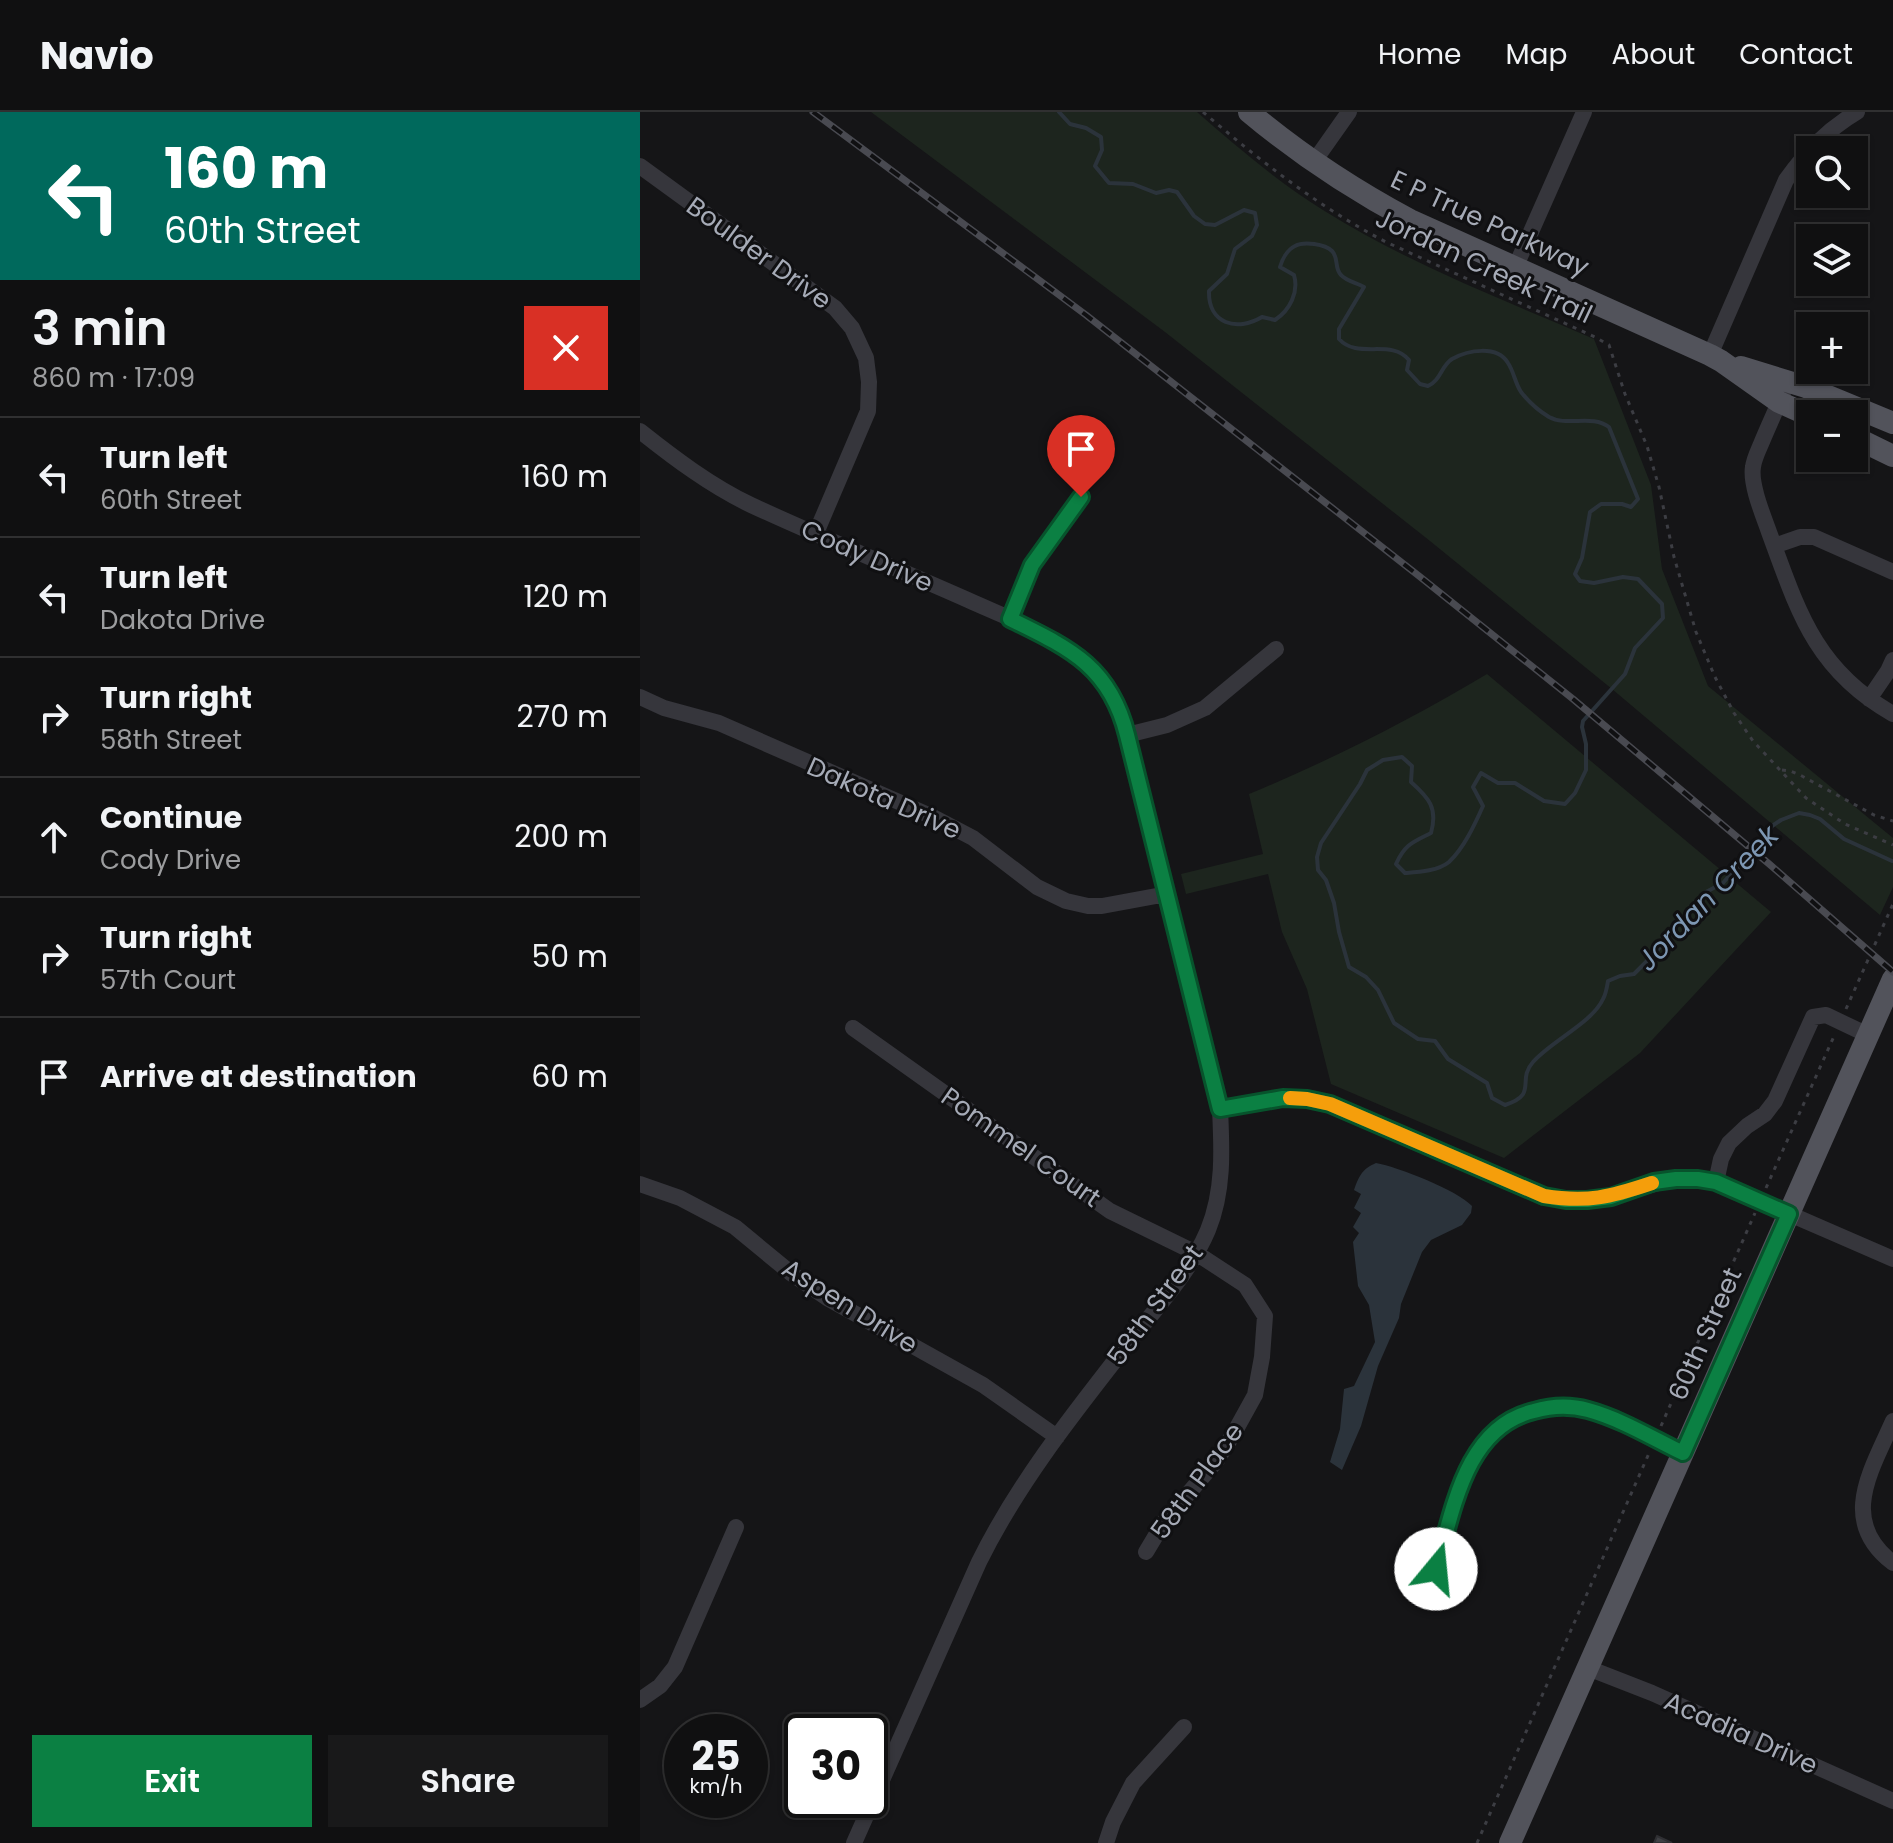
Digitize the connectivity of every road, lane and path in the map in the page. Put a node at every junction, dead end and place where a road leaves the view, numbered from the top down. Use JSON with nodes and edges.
{"nodes":[{"id":1,"x":1203,"y":112,"type":"edge"},
{"id":2,"x":1249,"y":112,"type":"edge"},
{"id":3,"x":1349,"y":112,"type":"edge"},
{"id":4,"x":1584,"y":112,"type":"edge"},
{"id":5,"x":1857,"y":112,"type":"edge"},
{"id":6,"x":1313,"y":163,"type":"junction"},
{"id":7,"x":640,"y":166,"type":"edge"},
{"id":8,"x":1515,"y":268,"type":"junction"},
{"id":9,"x":1716,"y":358,"type":"junction"},
{"id":10,"x":1784,"y":392,"type":"junction"},
{"id":11,"x":1796,"y":403,"type":"edge"},
{"id":12,"x":1892,"y":420,"type":"edge"},
{"id":13,"x":640,"y":431,"type":"edge"},
{"id":14,"x":1886,"y":452,"type":"edge"},
{"id":15,"x":1081,"y":497,"type":"dead end"},
{"id":16,"x":816,"y":533,"type":"junction"},
{"id":17,"x":1774,"y":546,"type":"junction"},
{"id":18,"x":1893,"y":572,"type":"edge"},
{"id":19,"x":1010,"y":619,"type":"junction"},
{"id":20,"x":1276,"y":649,"type":"dead end"},
{"id":21,"x":1893,"y":660,"type":"edge"},
{"id":22,"x":1098,"y":674,"type":"joint"},
{"id":23,"x":640,"y":697,"type":"edge"},
{"id":24,"x":1869,"y":699,"type":"junction"},
{"id":25,"x":1893,"y":714,"type":"edge"},
{"id":26,"x":1127,"y":735,"type":"junction"},
{"id":27,"x":1782,"y":770,"type":"junction"},
{"id":28,"x":1893,"y":821,"type":"edge"},
{"id":29,"x":1893,"y":845,"type":"edge"},
{"id":30,"x":1167,"y":894,"type":"junction"},
{"id":31,"x":1893,"y":904,"type":"edge"},
{"id":32,"x":1893,"y":979,"type":"edge"},
{"id":33,"x":1840,"y":1023,"type":"junction"},
{"id":34,"x":853,"y":1028,"type":"dead end"},
{"id":35,"x":1868,"y":1035,"type":"junction"},
{"id":36,"x":1220,"y":1109,"type":"junction"},
{"id":37,"x":1716,"y":1182,"type":"junction"},
{"id":38,"x":640,"y":1184,"type":"edge"},
{"id":39,"x":1768,"y":1184,"type":"dead end"},
{"id":40,"x":1789,"y":1214,"type":"junction"},
{"id":41,"x":1753,"y":1218,"type":"dead end"},
{"id":42,"x":1196,"y":1253,"type":"junction"},
{"id":43,"x":1893,"y":1259,"type":"edge"},
{"id":44,"x":1893,"y":1421,"type":"edge"},
{"id":45,"x":1659,"y":1430,"type":"dead end"},
{"id":46,"x":1057,"y":1437,"type":"junction"},
{"id":47,"x":1650,"y":1451,"type":"dead end"},
{"id":48,"x":1683,"y":1453,"type":"junction"},
{"id":49,"x":736,"y":1527,"type":"dead end"},
{"id":50,"x":1146,"y":1552,"type":"dead end"},
{"id":51,"x":1893,"y":1563,"type":"edge"},
{"id":52,"x":1436,"y":1569,"type":"dead end"},
{"id":53,"x":1588,"y":1668,"type":"junction"},
{"id":54,"x":640,"y":1700,"type":"edge"},
{"id":55,"x":1184,"y":1727,"type":"dead end"},
{"id":56,"x":1893,"y":1801,"type":"edge"},
{"id":57,"x":854,"y":1843,"type":"edge"},
{"id":58,"x":1106,"y":1843,"type":"edge"},
{"id":59,"x":1477,"y":1843,"type":"edge"},
{"id":60,"x":1510,"y":1843,"type":"edge"}],
"edges":[{"from":1,"to":27,"type":"path","name":"Jordan Creek Trail"},
{"from":2,"to":6,"type":"main road","name":"E P True Parkway"},
{"from":3,"to":6,"type":"street"},
{"from":4,"to":8,"type":"street"},
{"from":5,"to":9,"type":"street"},
{"from":6,"to":8,"type":"main road","name":"E P True Parkway"},
{"from":7,"to":16,"type":"street","name":"Boulder Drive"},
{"from":8,"to":9,"type":"main road","name":"E P True Parkway"},
{"from":9,"to":10,"type":"main road","name":"E P True Parkway"},
{"from":10,"to":11,"type":"main road","name":"E P True Parkway"},
{"from":10,"to":12,"type":"main road","name":"E P True Parkway"},
{"from":10,"to":17,"type":"street"},
{"from":12,"to":14,"type":"street"},
{"from":13,"to":16,"type":"street","name":"Cody Drive"},
{"from":15,"to":19,"type":"street"},
{"from":16,"to":19,"type":"street","name":"Cody Drive"},
{"from":17,"to":18,"type":"street"},
{"from":17,"to":24,"type":"street"},
{"from":19,"to":22,"type":"street","name":"Cody Drive"},
{"from":20,"to":26,"type":"street"},
{"from":21,"to":24,"type":"street"},
{"from":22,"to":26,"type":"street","name":"58th Street"},
{"from":23,"to":30,"type":"street","name":"Dakota Drive"},
{"from":24,"to":25,"type":"street"},
{"from":26,"to":30,"type":"street","name":"58th Street"},
{"from":27,"to":28,"type":"path","name":"Jordan Creek Trail"},
{"from":27,"to":29,"type":"path","name":"Jordan Creek Trail"},
{"from":30,"to":36,"type":"street","name":"58th Street"},
{"from":31,"to":33,"type":"path"},
{"from":32,"to":35,"type":"main road","name":"60th Street"},
{"from":33,"to":35,"type":"street"},
{"from":33,"to":37,"type":"street"},
{"from":33,"to":39,"type":"path"},
{"from":34,"to":42,"type":"street","name":"Pommel Court"},
{"from":35,"to":40,"type":"main road","name":"60th Street"},
{"from":36,"to":37,"type":"street"},
{"from":36,"to":42,"type":"street","name":"58th Street"},
{"from":37,"to":40,"type":"street"},
{"from":38,"to":46,"type":"street","name":"Aspen Drive"},
{"from":40,"to":43,"type":"street"},
{"from":40,"to":48,"type":"main road","name":"60th Street"},
{"from":41,"to":45,"type":"path"},
{"from":42,"to":46,"type":"street","name":"58th Street"},
{"from":42,"to":50,"type":"street","name":"58th Place"},
{"from":44,"to":51,"type":"street"},
{"from":46,"to":57,"type":"street","name":"58th Street"},
{"from":47,"to":59,"type":"path"},
{"from":48,"to":52,"type":"street"},
{"from":48,"to":53,"type":"main road","name":"60th Street"},
{"from":49,"to":54,"type":"street"},
{"from":53,"to":56,"type":"street","name":"Acadia Drive"},
{"from":53,"to":60,"type":"main road","name":"60th Street"},
{"from":55,"to":58,"type":"street"}]}
